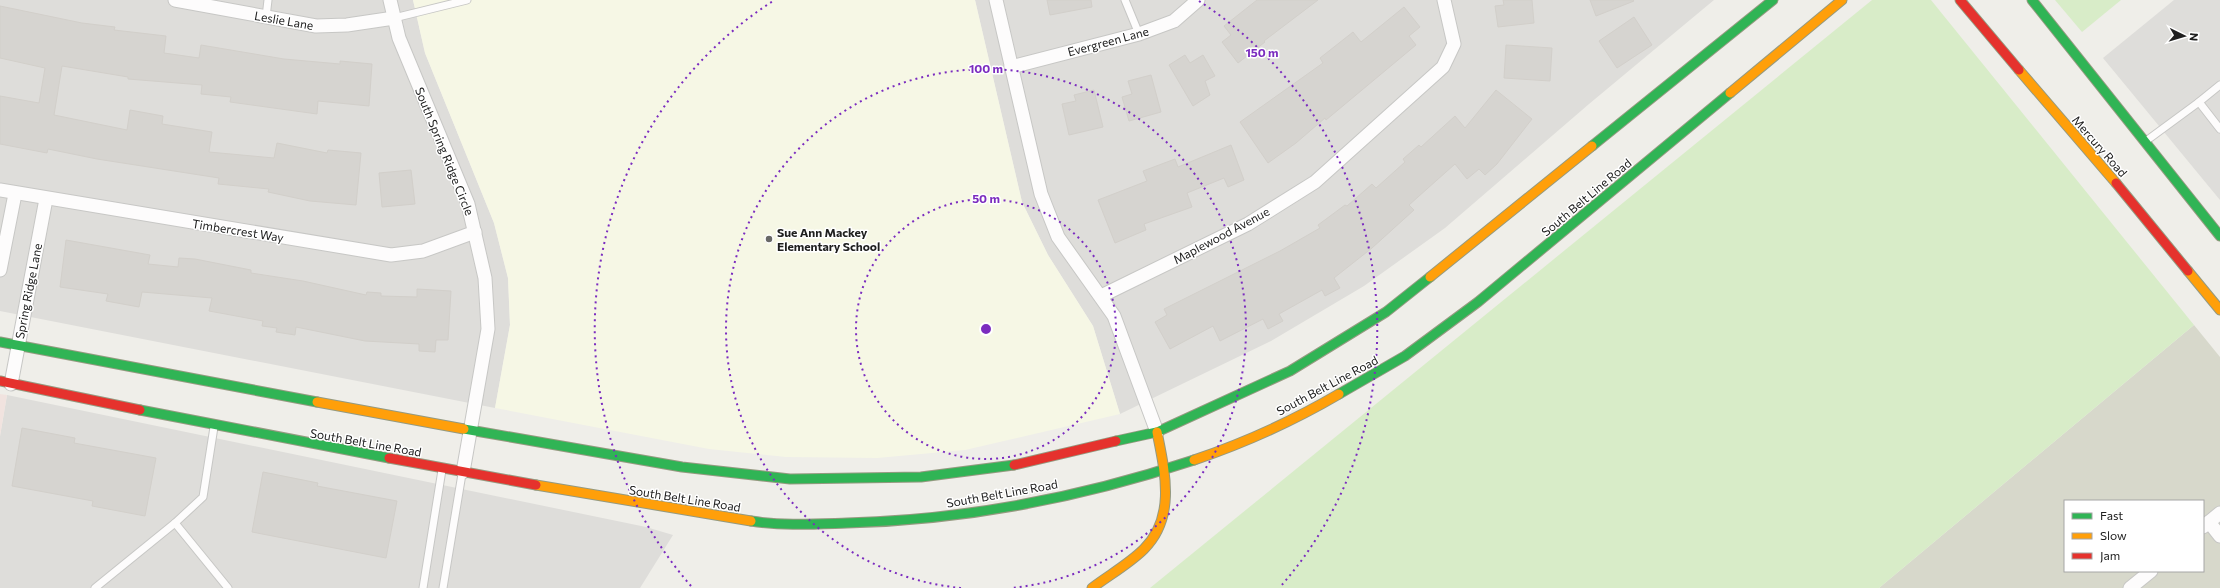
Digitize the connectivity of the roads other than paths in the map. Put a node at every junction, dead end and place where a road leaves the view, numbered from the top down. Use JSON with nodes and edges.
{"nodes":[{"id":1,"x":175,"y":0,"type":"edge"},
{"id":2,"x":268,"y":0,"type":"edge"},
{"id":3,"x":390,"y":0,"type":"edge"},
{"id":4,"x":467,"y":0,"type":"edge"},
{"id":5,"x":996,"y":0,"type":"edge"},
{"id":6,"x":1125,"y":0,"type":"edge"},
{"id":7,"x":1198,"y":0,"type":"edge"},
{"id":8,"x":1444,"y":0,"type":"edge"},
{"id":9,"x":1773,"y":0,"type":"edge"},
{"id":10,"x":1842,"y":0,"type":"edge"},
{"id":11,"x":1960,"y":0,"type":"edge"},
{"id":12,"x":2032,"y":0,"type":"edge"},
{"id":13,"x":266,"y":17,"type":"junction"},
{"id":14,"x":394,"y":18,"type":"junction"},
{"id":15,"x":1140,"y":34,"type":"junction"},
{"id":16,"x":1011,"y":67,"type":"junction"},
{"id":17,"x":2220,"y":85,"type":"edge"},
{"id":18,"x":2199,"y":102,"type":"junction"},
{"id":19,"x":2220,"y":129,"type":"edge"},
{"id":20,"x":2146,"y":142,"type":"junction"},
{"id":21,"x":0,"y":190,"type":"edge"},
{"id":22,"x":15,"y":194,"type":"junction"},
{"id":23,"x":46,"y":199,"type":"junction"},
{"id":24,"x":475,"y":232,"type":"junction"},
{"id":25,"x":2220,"y":236,"type":"edge"},
{"id":26,"x":0,"y":270,"type":"edge"},
{"id":27,"x":1101,"y":296,"type":"junction"},
{"id":28,"x":2220,"y":310,"type":"edge"},
{"id":29,"x":0,"y":342,"type":"edge"},
{"id":30,"x":17,"y":345,"type":"junction"},
{"id":31,"x":5,"y":382,"type":"edge"},
{"id":32,"x":215,"y":425,"type":"junction"},
{"id":33,"x":472,"y":431,"type":"junction"},
{"id":34,"x":1157,"y":432,"type":"junction"},
{"id":35,"x":442,"y":468,"type":"junction"},
{"id":36,"x":1164,"y":470,"type":"junction"},
{"id":37,"x":463,"y":472,"type":"junction"},
{"id":38,"x":2220,"y":513,"type":"edge"},
{"id":39,"x":175,"y":523,"type":"junction"},
{"id":40,"x":2206,"y":525,"type":"edge"},
{"id":41,"x":2220,"y":536,"type":"edge"},
{"id":42,"x":2149,"y":572,"type":"edge"},
{"id":43,"x":95,"y":588,"type":"edge"},
{"id":44,"x":228,"y":588,"type":"edge"},
{"id":45,"x":423,"y":588,"type":"edge"},
{"id":46,"x":443,"y":588,"type":"edge"},
{"id":47,"x":1092,"y":588,"type":"edge"},
{"id":48,"x":2130,"y":588,"type":"edge"}],
"edges":[{"from":1,"to":13,"type":"street","name":"Leslie Lane"},
{"from":2,"to":13,"type":"lane"},
{"from":3,"to":14,"type":"street","name":"South Spring Ridge Circle"},
{"from":4,"to":14,"type":"lane"},
{"from":5,"to":16,"type":"street"},
{"from":6,"to":15,"type":"lane"},
{"from":7,"to":15,"type":"street","name":"Evergreen Lane"},
{"from":8,"to":27,"type":"street","name":"Maplewood Avenue"},
{"from":9,"to":34,"type":"main road","name":"South Belt Line Road"},
{"from":10,"to":36,"type":"main road","name":"South Belt Line Road"},
{"from":11,"to":28,"type":"main road","name":"Mercury Road"},
{"from":12,"to":20,"type":"main road"},
{"from":13,"to":14,"type":"street","name":"Leslie Lane"},
{"from":14,"to":24,"type":"street","name":"South Spring Ridge Circle"},
{"from":15,"to":16,"type":"street","name":"Evergreen Lane"},
{"from":16,"to":27,"type":"street"},
{"from":17,"to":18,"type":"lane"},
{"from":18,"to":19,"type":"lane"},
{"from":18,"to":20,"type":"lane"},
{"from":20,"to":25,"type":"main road"},
{"from":21,"to":22,"type":"street","name":"Timbercrest Way"},
{"from":22,"to":23,"type":"street","name":"Timbercrest Way"},
{"from":22,"to":26,"type":"street"},
{"from":23,"to":24,"type":"street","name":"Timbercrest Way"},
{"from":23,"to":30,"type":"street","name":"Spring Ridge Lane"},
{"from":24,"to":33,"type":"street","name":"South Spring Ridge Circle"},
{"from":27,"to":34,"type":"street"},
{"from":29,"to":30,"type":"main road","name":"South Belt Line Road"},
{"from":30,"to":31,"type":"street","name":"Spring Ridge Lane"},
{"from":30,"to":33,"type":"main road","name":"South Belt Line Road"},
{"from":31,"to":32,"type":"main road","name":"South Belt Line Road"},
{"from":32,"to":35,"type":"main road","name":"South Belt Line Road"},
{"from":32,"to":39,"type":"lane"},
{"from":33,"to":34,"type":"main road","name":"South Belt Line Road"},
{"from":33,"to":37,"type":"street","name":"South Spring Ridge Circle"},
{"from":34,"to":36,"type":"main road"},
{"from":35,"to":37,"type":"main road","name":"South Belt Line Road"},
{"from":35,"to":45,"type":"lane"},
{"from":36,"to":37,"type":"main road","name":"South Belt Line Road"},
{"from":36,"to":47,"type":"main road"},
{"from":37,"to":46,"type":"lane"},
{"from":38,"to":40,"type":"street"},
{"from":39,"to":43,"type":"lane"},
{"from":39,"to":44,"type":"lane"},
{"from":40,"to":41,"type":"street"},
{"from":42,"to":48,"type":"street"}]}
